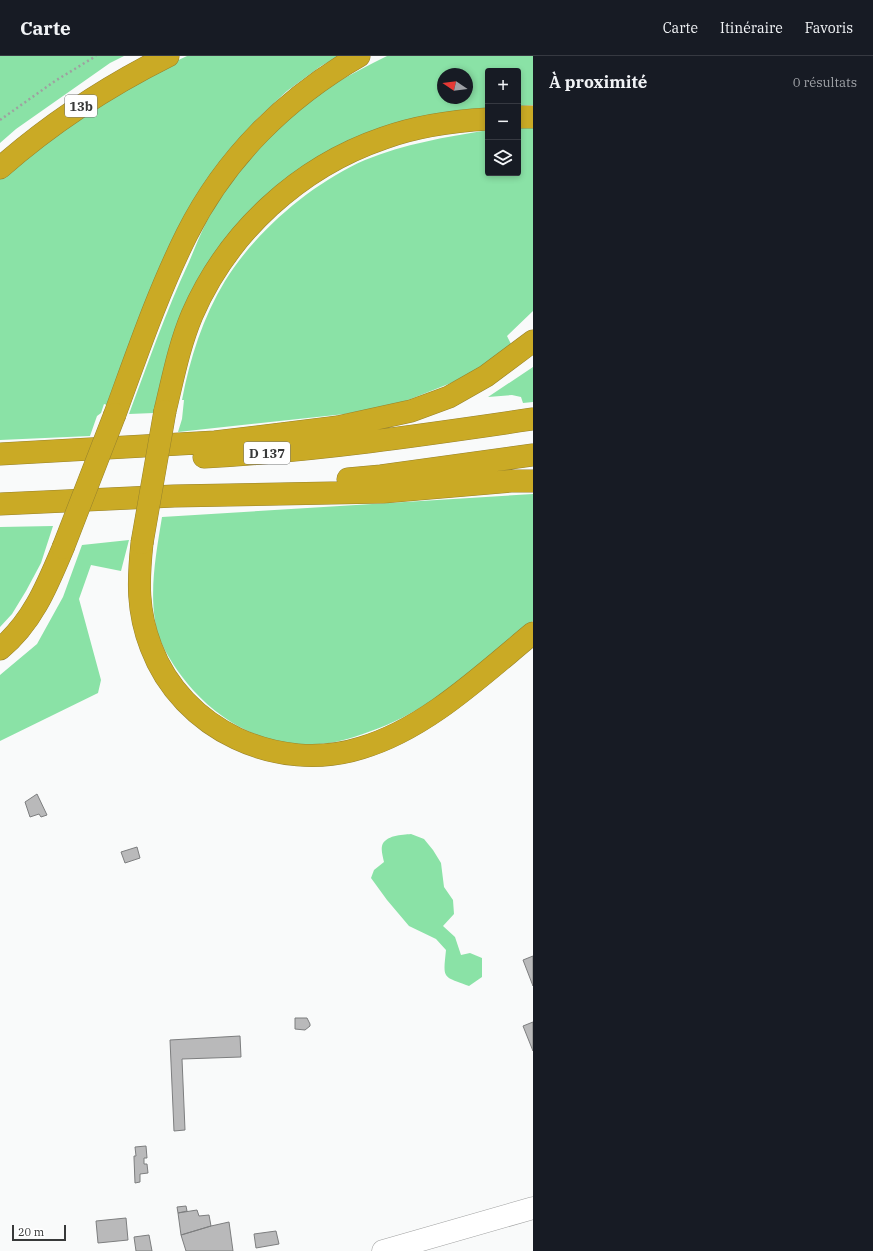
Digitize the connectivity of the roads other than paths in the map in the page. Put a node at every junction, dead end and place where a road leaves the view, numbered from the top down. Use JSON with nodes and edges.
{"nodes":[{"id":1,"x":168,"y":56,"type":"edge"},
{"id":2,"x":359,"y":56,"type":"edge"},
{"id":3,"x":521,"y":117,"type":"edge"},
{"id":4,"x":533,"y":117,"type":"edge"},
{"id":5,"x":485,"y":119,"type":"edge"},
{"id":6,"x":0,"y":168,"type":"edge"},
{"id":7,"x":533,"y":341,"type":"edge"},
{"id":8,"x":533,"y":419,"type":"edge"},
{"id":9,"x":0,"y":454,"type":"edge"},
{"id":10,"x":533,"y":456,"type":"edge"},
{"id":11,"x":0,"y":468,"type":"edge"},
{"id":12,"x":533,"y":481,"type":"edge"},
{"id":13,"x":174,"y":496,"type":"junction"},
{"id":14,"x":0,"y":504,"type":"edge"},
{"id":15,"x":533,"y":633,"type":"edge"},
{"id":16,"x":0,"y":649,"type":"edge"},
{"id":17,"x":533,"y":1208,"type":"edge"},
{"id":18,"x":383,"y":1251,"type":"edge"}],
"edges":[{"from":1,"to":6,"type":"highway","number":"13b"},
{"from":2,"to":16,"type":"highway","bridge":true},
{"from":3,"to":4,"type":"highway"},
{"from":5,"to":15,"type":"highway","bridge":true},
{"from":7,"to":9,"type":"highway"},
{"from":8,"to":11,"type":"highway","number":"D 137"},
{"from":10,"to":13,"type":"highway","number":"D 137"},
{"from":12,"to":13,"type":"highway"},
{"from":13,"to":14,"type":"highway","number":"D 137"},
{"from":17,"to":18,"type":"main road"}]}
